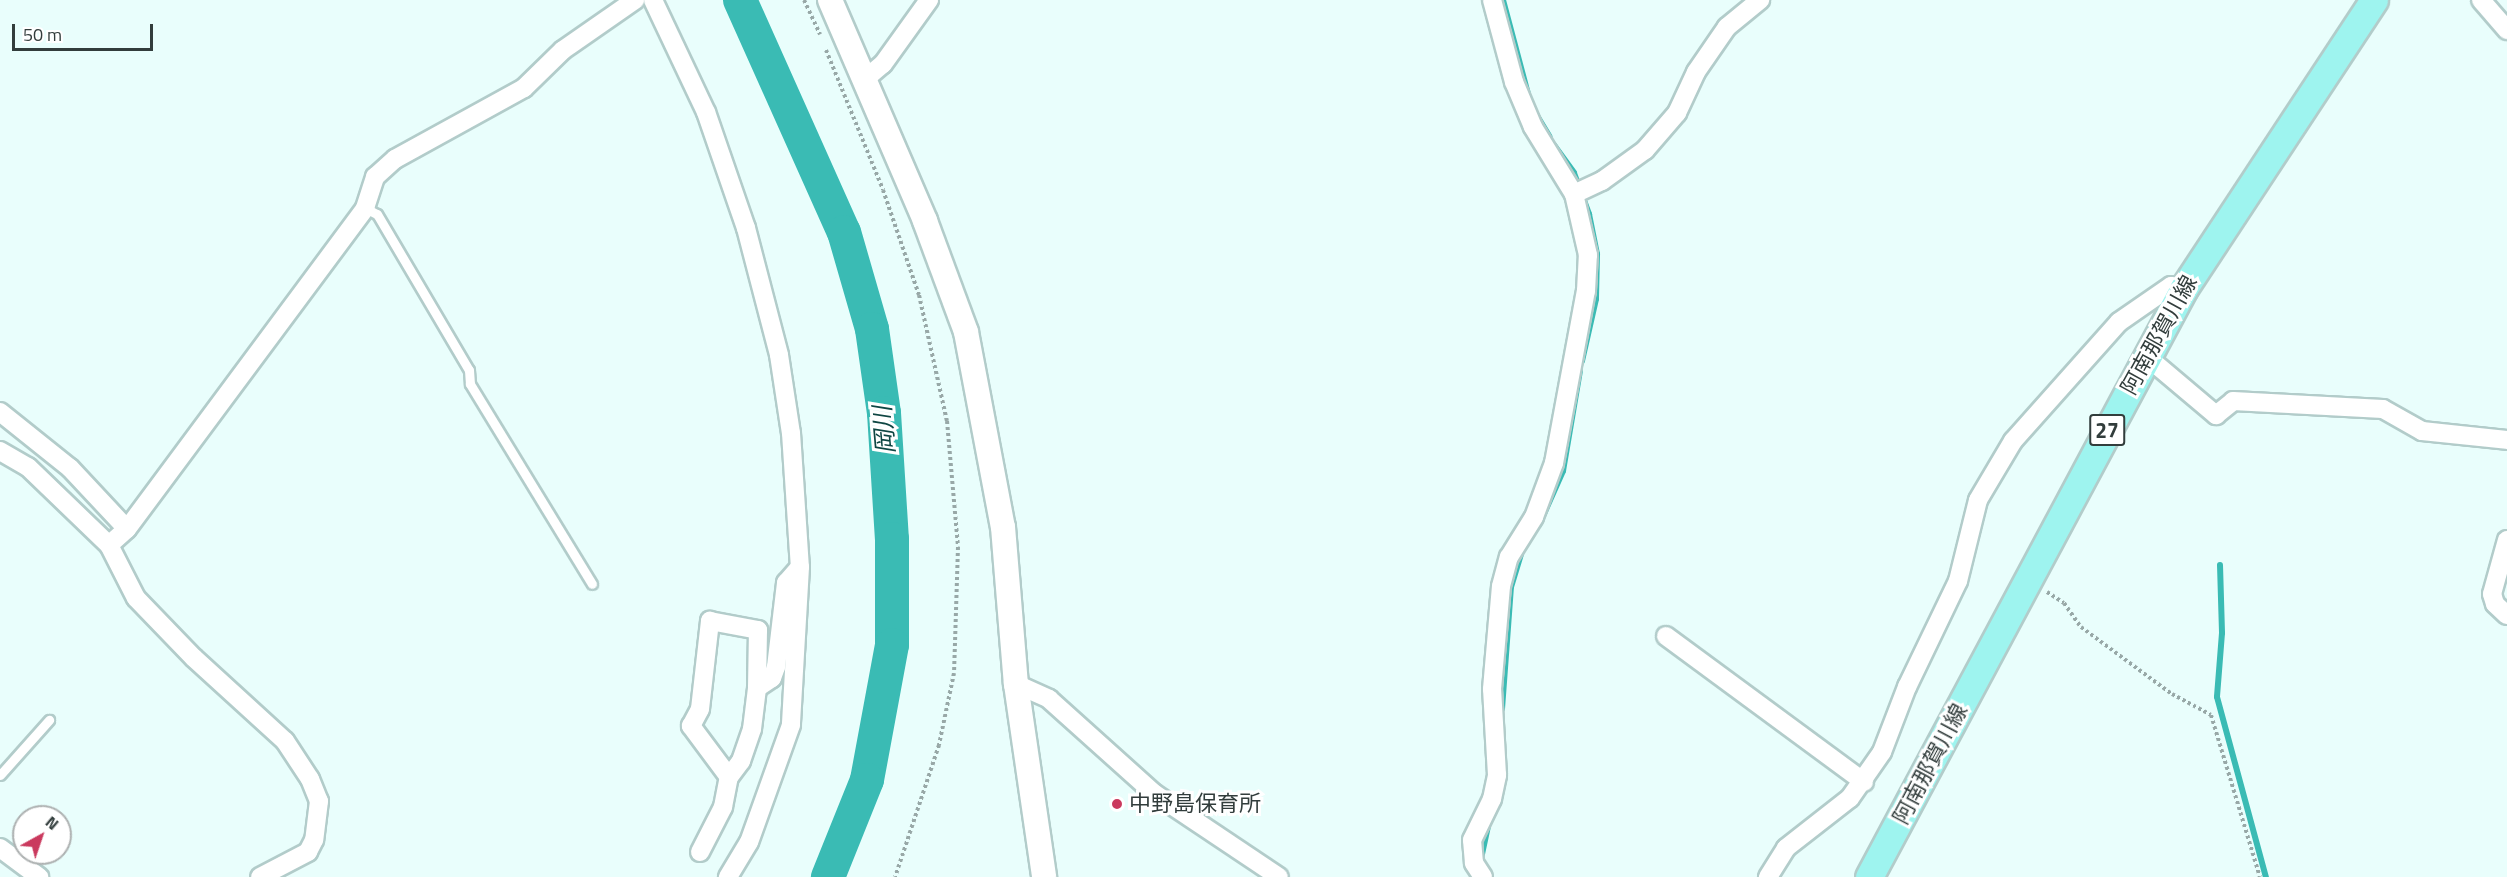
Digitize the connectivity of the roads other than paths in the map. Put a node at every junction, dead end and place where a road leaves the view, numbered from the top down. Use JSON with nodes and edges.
{"nodes":[{"id":1,"x":635,"y":0,"type":"edge"},
{"id":2,"x":653,"y":0,"type":"edge"},
{"id":3,"x":830,"y":0,"type":"edge"},
{"id":4,"x":929,"y":0,"type":"edge"},
{"id":5,"x":1492,"y":0,"type":"edge"},
{"id":6,"x":1761,"y":0,"type":"edge"},
{"id":7,"x":2374,"y":0,"type":"edge"},
{"id":8,"x":2481,"y":0,"type":"edge"},
{"id":9,"x":2507,"y":30,"type":"edge"},
{"id":10,"x":865,"y":79,"type":"junction"},
{"id":11,"x":1574,"y":194,"type":"junction"},
{"id":12,"x":364,"y":208,"type":"junction"},
{"id":13,"x":2184,"y":288,"type":"junction"},
{"id":14,"x":2146,"y":356,"type":"junction"},
{"id":15,"x":0,"y":412,"type":"edge"},
{"id":16,"x":2507,"y":440,"type":"edge"},
{"id":17,"x":0,"y":451,"type":"edge"},
{"id":18,"x":127,"y":529,"type":"junction"},
{"id":19,"x":2507,"y":540,"type":"edge"},
{"id":20,"x":109,"y":545,"type":"junction"},
{"id":21,"x":800,"y":567,"type":"junction"},
{"id":22,"x":592,"y":584,"type":"dead end"},
{"id":23,"x":2507,"y":615,"type":"edge"},
{"id":24,"x":1666,"y":636,"type":"dead end"},
{"id":25,"x":1016,"y":684,"type":"junction"},
{"id":26,"x":757,"y":688,"type":"junction"},
{"id":27,"x":49,"y":720,"type":"dead end"},
{"id":28,"x":0,"y":775,"type":"edge"},
{"id":29,"x":729,"y":777,"type":"junction"},
{"id":30,"x":1864,"y":782,"type":"junction"},
{"id":31,"x":0,"y":849,"type":"edge"},
{"id":32,"x":700,"y":852,"type":"dead end"},
{"id":33,"x":39,"y":877,"type":"edge"},
{"id":34,"x":260,"y":877,"type":"edge"},
{"id":35,"x":728,"y":877,"type":"edge"},
{"id":36,"x":1044,"y":877,"type":"edge"},
{"id":37,"x":1279,"y":877,"type":"edge"},
{"id":38,"x":1483,"y":877,"type":"edge"},
{"id":39,"x":1768,"y":877,"type":"edge"},
{"id":40,"x":1869,"y":877,"type":"edge"}],
"edges":[{"from":1,"to":12,"type":"street"},
{"from":2,"to":21,"type":"street"},
{"from":3,"to":10,"type":"street"},
{"from":4,"to":10,"type":"street"},
{"from":5,"to":11,"type":"street"},
{"from":6,"to":11,"type":"street"},
{"from":7,"to":13,"type":"main road","name":"阿南那賀川線","number":"27"},
{"from":8,"to":9,"type":"street"},
{"from":10,"to":25,"type":"street"},
{"from":11,"to":38,"type":"street"},
{"from":12,"to":18,"type":"street"},
{"from":12,"to":22,"type":"lane"},
{"from":13,"to":14,"type":"main road","name":"阿南那賀川線","number":"27"},
{"from":13,"to":30,"type":"street"},
{"from":14,"to":16,"type":"street"},
{"from":14,"to":40,"type":"main road","name":"阿南那賀川線","number":"27"},
{"from":15,"to":18,"type":"street"},
{"from":17,"to":20,"type":"street"},
{"from":18,"to":20,"type":"street"},
{"from":19,"to":23,"type":"street"},
{"from":20,"to":34,"type":"street"},
{"from":21,"to":26,"type":"street"},
{"from":21,"to":35,"type":"street"},
{"from":24,"to":30,"type":"street"},
{"from":25,"to":36,"type":"street"},
{"from":25,"to":37,"type":"street"},
{"from":26,"to":29,"type":"street"},
{"from":26,"to":29,"type":"street"},
{"from":27,"to":28,"type":"lane"},
{"from":29,"to":32,"type":"street"},
{"from":30,"to":39,"type":"street"},
{"from":31,"to":33,"type":"street"}]}
